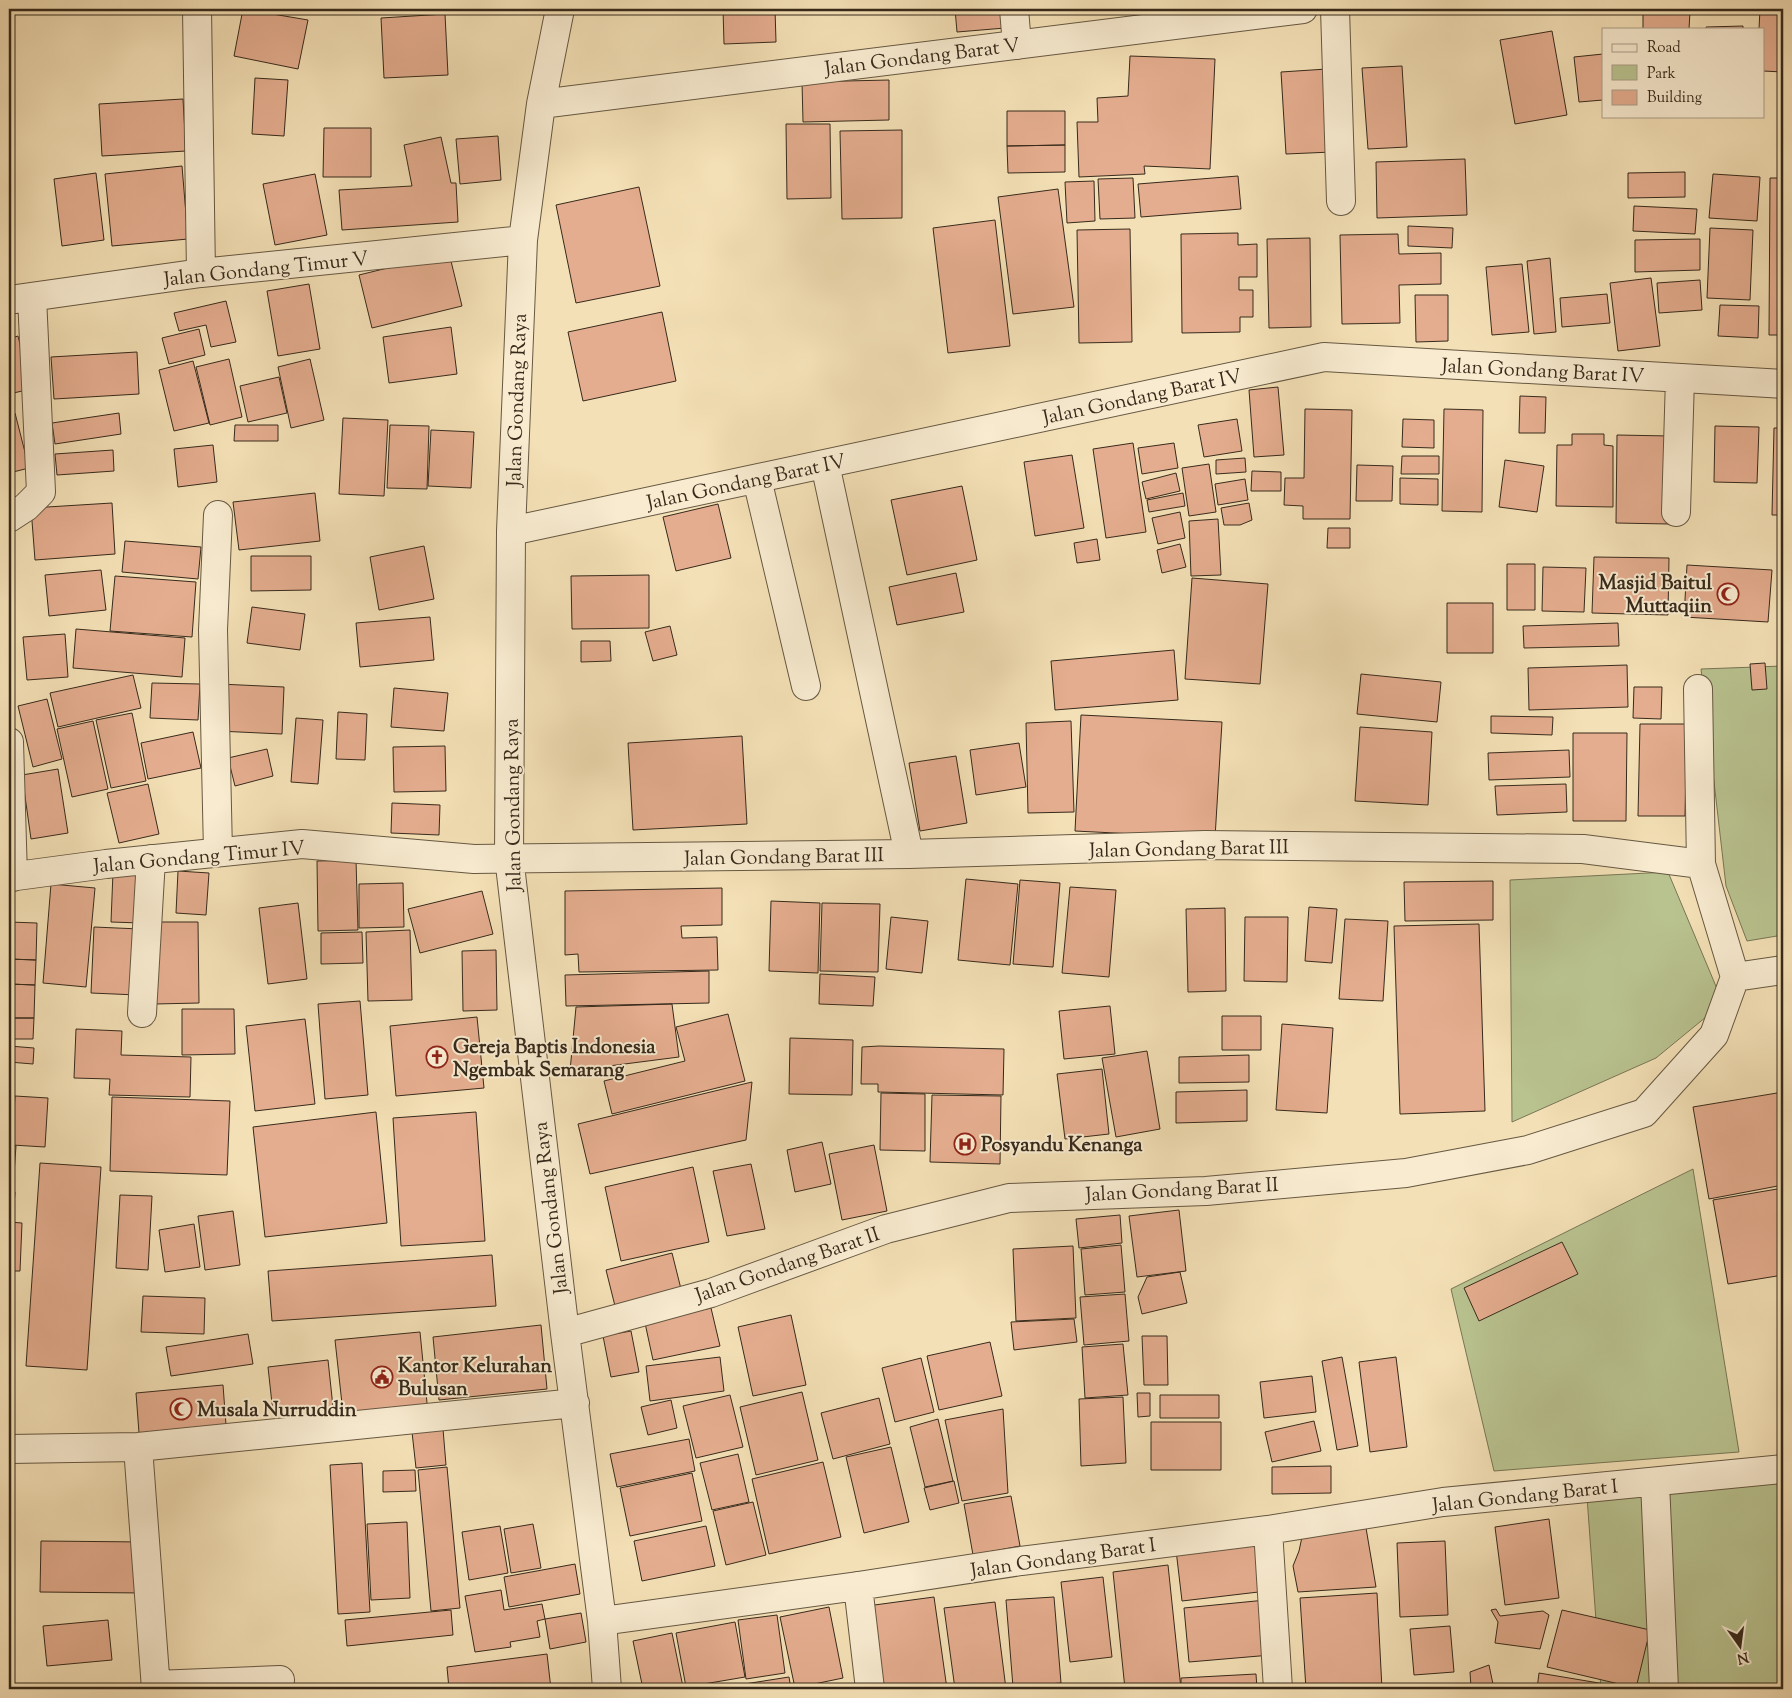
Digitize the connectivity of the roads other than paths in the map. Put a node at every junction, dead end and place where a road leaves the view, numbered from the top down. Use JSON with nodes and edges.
{"nodes":[{"id":1,"x":197,"y":9,"type":"edge"},
{"id":2,"x":560,"y":9,"type":"edge"},
{"id":3,"x":1014,"y":9,"type":"edge"},
{"id":4,"x":1303,"y":9,"type":"edge"},
{"id":5,"x":1335,"y":9,"type":"edge"},
{"id":6,"x":1227,"y":13,"type":"edge"},
{"id":7,"x":1016,"y":45,"type":"junction"},
{"id":8,"x":540,"y":104,"type":"junction"},
{"id":9,"x":1341,"y":201,"type":"dead end"},
{"id":10,"x":523,"y":240,"type":"junction"},
{"id":11,"x":201,"y":273,"type":"junction"},
{"id":12,"x":20,"y":299,"type":"edge"},
{"id":13,"x":1680,"y":378,"type":"junction"},
{"id":14,"x":1783,"y":384,"type":"edge"},
{"id":15,"x":825,"y":464,"type":"junction"},
{"id":16,"x":757,"y":479,"type":"junction"},
{"id":17,"x":1676,"y":512,"type":"dead end"},
{"id":18,"x":218,"y":515,"type":"dead end"},
{"id":19,"x":9,"y":518,"type":"edge"},
{"id":20,"x":511,"y":531,"type":"junction"},
{"id":21,"x":806,"y":686,"type":"dead end"},
{"id":22,"x":1698,"y":689,"type":"dead end"},
{"id":23,"x":9,"y":742,"type":"edge"},
{"id":24,"x":218,"y":852,"type":"junction"},
{"id":25,"x":909,"y":854,"type":"junction"},
{"id":26,"x":510,"y":857,"type":"junction"},
{"id":27,"x":151,"y":859,"type":"junction"},
{"id":28,"x":1701,"y":864,"type":"junction"},
{"id":29,"x":11,"y":877,"type":"edge"},
{"id":30,"x":1783,"y":970,"type":"edge"},
{"id":31,"x":1735,"y":977,"type":"junction"},
{"id":32,"x":142,"y":1013,"type":"dead end"},
{"id":33,"x":564,"y":1333,"type":"junction"},
{"id":34,"x":575,"y":1403,"type":"junction"},
{"id":35,"x":138,"y":1447,"type":"junction"},
{"id":36,"x":9,"y":1448,"type":"edge"},
{"id":37,"x":1783,"y":1469,"type":"edge"},
{"id":38,"x":1655,"y":1482,"type":"junction"},
{"id":39,"x":1268,"y":1530,"type":"junction"},
{"id":40,"x":858,"y":1586,"type":"junction"},
{"id":41,"x":602,"y":1621,"type":"junction"},
{"id":42,"x":280,"y":1680,"type":"dead end"},
{"id":43,"x":156,"y":1687,"type":"edge"},
{"id":44,"x":607,"y":1689,"type":"edge"},
{"id":45,"x":870,"y":1689,"type":"edge"},
{"id":46,"x":1278,"y":1689,"type":"edge"},
{"id":47,"x":1664,"y":1689,"type":"edge"}],
"edges":[{"from":1,"to":11,"type":"street"},
{"from":2,"to":8,"type":"street","name":"Jalan Gondang Raya"},
{"from":3,"to":7,"type":"street"},
{"from":4,"to":6,"type":"street","name":"Jalan Gondang Barat V"},
{"from":5,"to":9,"type":"street"},
{"from":6,"to":7,"type":"street","name":"Jalan Gondang Barat V"},
{"from":7,"to":8,"type":"street","name":"Jalan Gondang Barat V"},
{"from":8,"to":10,"type":"street","name":"Jalan Gondang Raya"},
{"from":10,"to":11,"type":"street","name":"Jalan Gondang Timur V"},
{"from":10,"to":20,"type":"street","name":"Jalan Gondang Raya"},
{"from":11,"to":12,"type":"street","name":"Jalan Gondang Timur V"},
{"from":12,"to":19,"type":"street"},
{"from":13,"to":14,"type":"street","name":"Jalan Gondang Barat IV"},
{"from":13,"to":15,"type":"street","name":"Jalan Gondang Barat IV"},
{"from":13,"to":17,"type":"street"},
{"from":15,"to":16,"type":"street","name":"Jalan Gondang Barat IV"},
{"from":15,"to":25,"type":"street"},
{"from":16,"to":20,"type":"street","name":"Jalan Gondang Barat IV"},
{"from":16,"to":21,"type":"street"},
{"from":18,"to":24,"type":"street"},
{"from":20,"to":26,"type":"street","name":"Jalan Gondang Raya"},
{"from":22,"to":28,"type":"street"},
{"from":23,"to":29,"type":"street"},
{"from":24,"to":26,"type":"street","name":"Jalan Gondang Timur IV"},
{"from":24,"to":27,"type":"street","name":"Jalan Gondang Timur IV"},
{"from":25,"to":26,"type":"street","name":"Jalan Gondang Barat III"},
{"from":25,"to":28,"type":"street","name":"Jalan Gondang Barat III"},
{"from":26,"to":33,"type":"street","name":"Jalan Gondang Raya"},
{"from":27,"to":29,"type":"street","name":"Jalan Gondang Timur IV"},
{"from":27,"to":32,"type":"street"},
{"from":28,"to":31,"type":"street"},
{"from":30,"to":31,"type":"street"},
{"from":31,"to":33,"type":"street","name":"Jalan Gondang Barat II"},
{"from":33,"to":34,"type":"street","name":"Jalan Gondang Raya"},
{"from":34,"to":35,"type":"street"},
{"from":34,"to":41,"type":"street","name":"Jalan Gondang Raya"},
{"from":35,"to":36,"type":"street"},
{"from":35,"to":43,"type":"street"},
{"from":37,"to":38,"type":"street","name":"Jalan Gondang Barat I"},
{"from":38,"to":39,"type":"street","name":"Jalan Gondang Barat I"},
{"from":38,"to":47,"type":"street"},
{"from":39,"to":40,"type":"street","name":"Jalan Gondang Barat I"},
{"from":39,"to":46,"type":"street"},
{"from":40,"to":41,"type":"street","name":"Jalan Gondang Barat I"},
{"from":40,"to":45,"type":"street"},
{"from":41,"to":44,"type":"street","name":"Jalan Gondang Raya"},
{"from":42,"to":43,"type":"street"}]}
